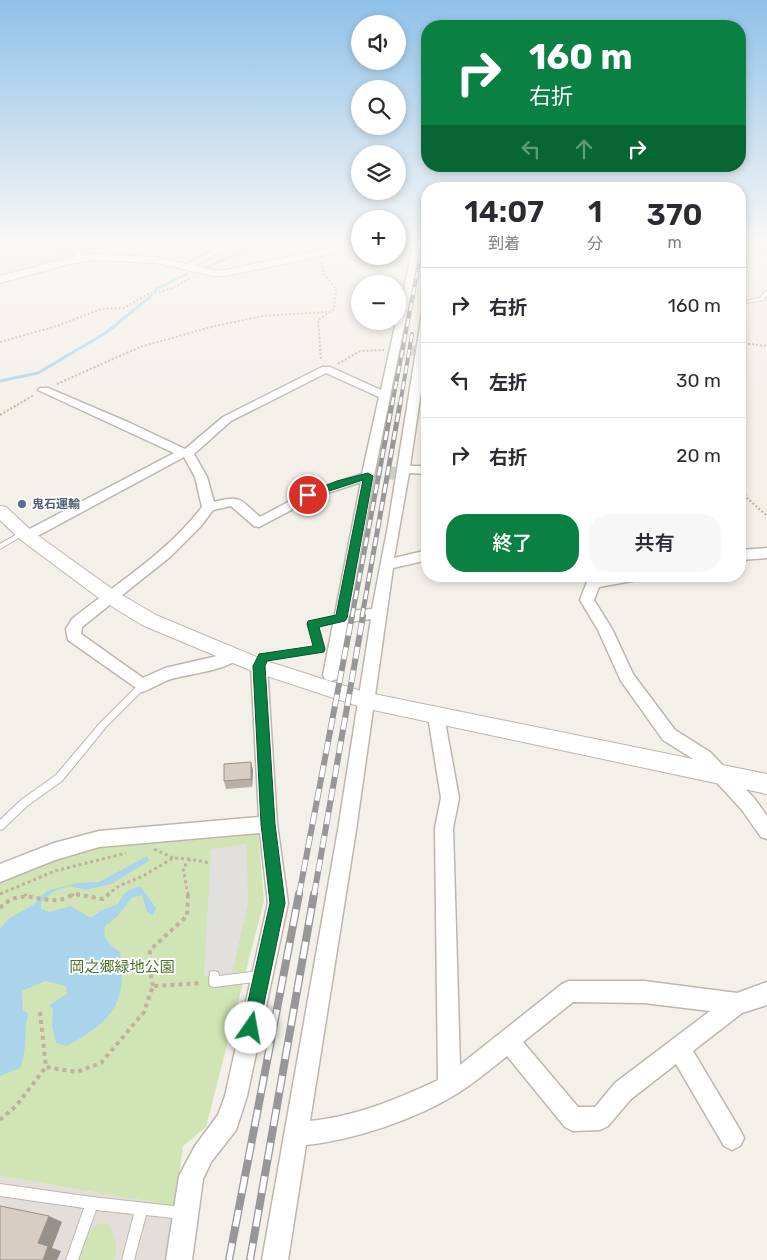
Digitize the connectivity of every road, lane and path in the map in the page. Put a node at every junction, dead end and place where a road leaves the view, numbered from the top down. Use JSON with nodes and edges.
{"nodes":[{"id":1,"x":135,"y":302,"type":"edge"},
{"id":2,"x":335,"y":302,"type":"edge"},
{"id":3,"x":405,"y":302,"type":"edge"},
{"id":4,"x":326,"y":312,"type":"junction"},
{"id":5,"x":0,"y":342,"type":"edge"},
{"id":6,"x":746,"y":344,"type":"edge"},
{"id":7,"x":767,"y":346,"type":"edge"},
{"id":8,"x":395,"y":350,"type":"junction"},
{"id":9,"x":421,"y":368,"type":"edge"},
{"id":10,"x":326,"y":369,"type":"junction"},
{"id":11,"x":44,"y":390,"type":"junction"},
{"id":12,"x":386,"y":396,"type":"junction"},
{"id":13,"x":0,"y":415,"type":"edge"},
{"id":14,"x":186,"y":453,"type":"junction"},
{"id":15,"x":403,"y":469,"type":"junction"},
{"id":16,"x":421,"y":470,"type":"edge"},
{"id":17,"x":368,"y":476,"type":"junction"},
{"id":18,"x":746,"y":496,"type":"edge"},
{"id":19,"x":209,"y":507,"type":"junction"},
{"id":20,"x":0,"y":511,"type":"edge"},
{"id":21,"x":767,"y":516,"type":"edge"},
{"id":22,"x":26,"y":535,"type":"junction"},
{"id":23,"x":0,"y":547,"type":"edge"},
{"id":24,"x":767,"y":553,"type":"edge"},
{"id":25,"x":746,"y":555,"type":"edge"},
{"id":26,"x":421,"y":557,"type":"edge"},
{"id":27,"x":386,"y":565,"type":"junction"},
{"id":28,"x":592,"y":582,"type":"edge"},
{"id":29,"x":109,"y":596,"type":"junction"},
{"id":30,"x":379,"y":613,"type":"junction"},
{"id":31,"x":341,"y":618,"type":"junction"},
{"id":32,"x":233,"y":655,"type":"junction"},
{"id":33,"x":259,"y":666,"type":"junction"},
{"id":34,"x":331,"y":675,"type":"dead end"},
{"id":35,"x":142,"y":686,"type":"junction"},
{"id":36,"x":364,"y":700,"type":"junction"},
{"id":37,"x":436,"y":716,"type":"junction"},
{"id":38,"x":719,"y":774,"type":"junction"},
{"id":39,"x":767,"y":784,"type":"edge"},
{"id":40,"x":268,"y":824,"type":"junction"},
{"id":41,"x":0,"y":826,"type":"edge"},
{"id":42,"x":767,"y":831,"type":"edge"},
{"id":43,"x":145,"y":850,"type":"dead end"},
{"id":44,"x":129,"y":853,"type":"dead end"},
{"id":45,"x":173,"y":858,"type":"junction"},
{"id":46,"x":190,"y":859,"type":"junction"},
{"id":47,"x":210,"y":863,"type":"dead end"},
{"id":48,"x":0,"y":874,"type":"edge"},
{"id":49,"x":0,"y":894,"type":"edge"},
{"id":50,"x":0,"y":908,"type":"edge"},
{"id":51,"x":261,"y":976,"type":"junction"},
{"id":52,"x":214,"y":979,"type":"joint"},
{"id":53,"x":153,"y":986,"type":"junction"},
{"id":54,"x":767,"y":993,"type":"edge"},
{"id":55,"x":737,"y":1004,"type":"junction"},
{"id":56,"x":40,"y":1012,"type":"dead end"},
{"id":57,"x":507,"y":1039,"type":"junction"},
{"id":58,"x":680,"y":1049,"type":"junction"},
{"id":59,"x":46,"y":1067,"type":"junction"},
{"id":60,"x":449,"y":1086,"type":"junction"},
{"id":61,"x":0,"y":1120,"type":"edge"},
{"id":62,"x":296,"y":1134,"type":"junction"},
{"id":63,"x":732,"y":1138,"type":"dead end"},
{"id":64,"x":0,"y":1190,"type":"edge"},
{"id":65,"x":92,"y":1203,"type":"junction"},
{"id":66,"x":141,"y":1209,"type":"junction"},
{"id":67,"x":186,"y":1214,"type":"junction"},
{"id":68,"x":72,"y":1260,"type":"edge"},
{"id":69,"x":128,"y":1260,"type":"edge"},
{"id":70,"x":179,"y":1260,"type":"edge"},
{"id":71,"x":275,"y":1260,"type":"edge"}],
"edges":[{"from":1,"to":5,"type":"path"},
{"from":2,"to":4,"type":"path"},
{"from":3,"to":8,"type":"street"},
{"from":4,"to":10,"type":"path"},
{"from":4,"to":11,"type":"path"},
{"from":6,"to":7,"type":"path"},
{"from":8,"to":10,"type":"path"},
{"from":8,"to":12,"type":"street"},
{"from":9,"to":15,"type":"street"},
{"from":10,"to":12,"type":"street"},
{"from":10,"to":14,"type":"street"},
{"from":11,"to":13,"type":"path"},
{"from":11,"to":14,"type":"street"},
{"from":12,"to":17,"type":"street"},
{"from":14,"to":19,"type":"street"},
{"from":14,"to":22,"type":"street"},
{"from":15,"to":16,"type":"street"},
{"from":15,"to":27,"type":"street"},
{"from":17,"to":19,"type":"street"},
{"from":17,"to":31,"type":"street"},
{"from":18,"to":21,"type":"path"},
{"from":19,"to":29,"type":"street"},
{"from":20,"to":22,"type":"street"},
{"from":22,"to":23,"type":"lane"},
{"from":22,"to":29,"type":"street"},
{"from":24,"to":25,"type":"street"},
{"from":26,"to":27,"type":"street"},
{"from":27,"to":30,"type":"street"},
{"from":28,"to":38,"type":"street"},
{"from":29,"to":32,"type":"street"},
{"from":29,"to":35,"type":"street"},
{"from":30,"to":31,"type":"street"},
{"from":30,"to":36,"type":"street"},
{"from":31,"to":33,"type":"lane"},
{"from":31,"to":34,"type":"street"},
{"from":32,"to":33,"type":"street"},
{"from":32,"to":35,"type":"street"},
{"from":33,"to":36,"type":"street"},
{"from":33,"to":40,"type":"street"},
{"from":35,"to":41,"type":"lane"},
{"from":36,"to":37,"type":"street"},
{"from":36,"to":62,"type":"street"},
{"from":37,"to":38,"type":"street"},
{"from":37,"to":60,"type":"street"},
{"from":38,"to":39,"type":"street"},
{"from":38,"to":42,"type":"street"},
{"from":40,"to":48,"type":"street"},
{"from":40,"to":51,"type":"street"},
{"from":43,"to":45,"type":"path"},
{"from":44,"to":49,"type":"path"},
{"from":45,"to":46,"type":"path"},
{"from":45,"to":50,"type":"path"},
{"from":46,"to":47,"type":"path"},
{"from":46,"to":53,"type":"path"},
{"from":51,"to":52,"type":"lane"},
{"from":51,"to":67,"type":"street"},
{"from":52,"to":53,"type":"path"},
{"from":53,"to":59,"type":"path"},
{"from":54,"to":55,"type":"street"},
{"from":55,"to":57,"type":"street"},
{"from":55,"to":58,"type":"street"},
{"from":56,"to":59,"type":"path"},
{"from":57,"to":58,"type":"street"},
{"from":57,"to":60,"type":"street"},
{"from":58,"to":63,"type":"street"},
{"from":59,"to":61,"type":"path"},
{"from":60,"to":62,"type":"street"},
{"from":62,"to":71,"type":"street"},
{"from":64,"to":65,"type":"lane"},
{"from":65,"to":66,"type":"lane"},
{"from":65,"to":68,"type":"lane"},
{"from":66,"to":67,"type":"lane"},
{"from":66,"to":69,"type":"lane"},
{"from":67,"to":70,"type":"street"}]}
